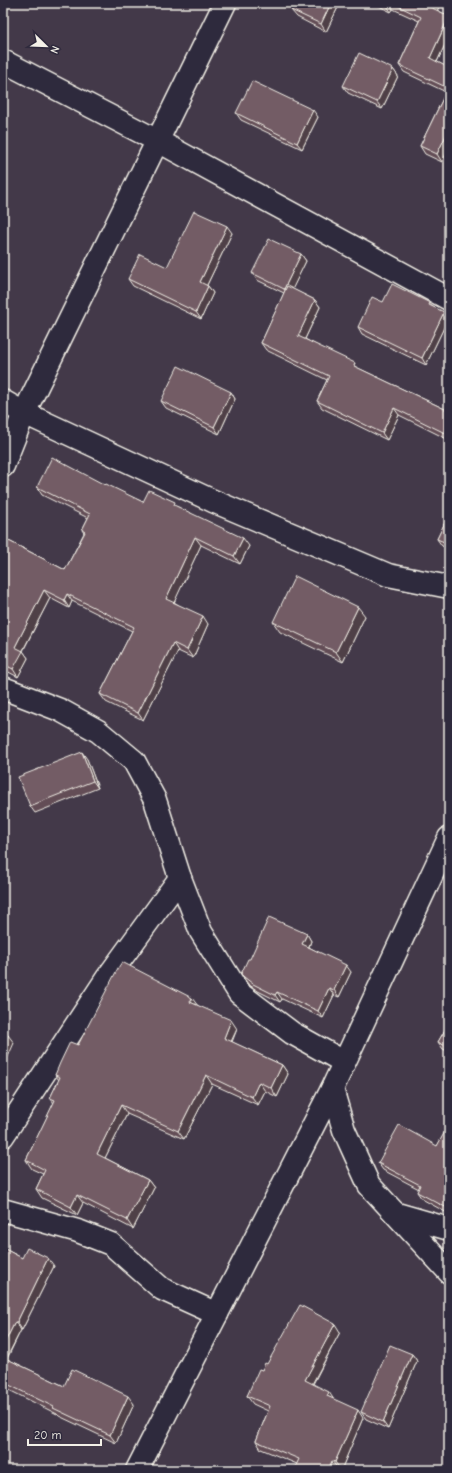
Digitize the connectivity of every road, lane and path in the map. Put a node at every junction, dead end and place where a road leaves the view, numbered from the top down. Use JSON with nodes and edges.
{"nodes":[{"id":1,"x":225,"y":3,"type":"edge"},
{"id":2,"x":3,"y":61,"type":"edge"},
{"id":3,"x":158,"y":141,"type":"junction"},
{"id":4,"x":449,"y":299,"type":"edge"},
{"id":5,"x":3,"y":401,"type":"edge"},
{"id":6,"x":24,"y":413,"type":"junction"},
{"id":7,"x":3,"y":466,"type":"edge"},
{"id":8,"x":449,"y":587,"type":"edge"},
{"id":9,"x":3,"y":688,"type":"edge"},
{"id":10,"x":449,"y":838,"type":"edge"},
{"id":11,"x":180,"y":878,"type":"junction"},
{"id":12,"x":344,"y":1062,"type":"junction"},
{"id":13,"x":332,"y":1089,"type":"junction"},
{"id":14,"x":3,"y":1136,"type":"edge"},
{"id":15,"x":3,"y":1210,"type":"edge"},
{"id":16,"x":397,"y":1214,"type":"junction"},
{"id":17,"x":449,"y":1229,"type":"edge"},
{"id":18,"x":449,"y":1272,"type":"edge"},
{"id":19,"x":217,"y":1314,"type":"junction"},
{"id":20,"x":137,"y":1470,"type":"edge"}],
"edges":[{"from":1,"to":3,"type":"street"},
{"from":2,"to":3,"type":"street"},
{"from":3,"to":4,"type":"street"},
{"from":3,"to":6,"type":"street"},
{"from":5,"to":6,"type":"street"},
{"from":6,"to":7,"type":"street"},
{"from":6,"to":8,"type":"street"},
{"from":9,"to":11,"type":"street"},
{"from":10,"to":12,"type":"street"},
{"from":11,"to":12,"type":"street"},
{"from":11,"to":14,"type":"street"},
{"from":12,"to":13,"type":"street"},
{"from":13,"to":16,"type":"street"},
{"from":13,"to":19,"type":"street"},
{"from":15,"to":19,"type":"street"},
{"from":16,"to":17,"type":"street"},
{"from":16,"to":18,"type":"street"},
{"from":19,"to":20,"type":"street"}]}
